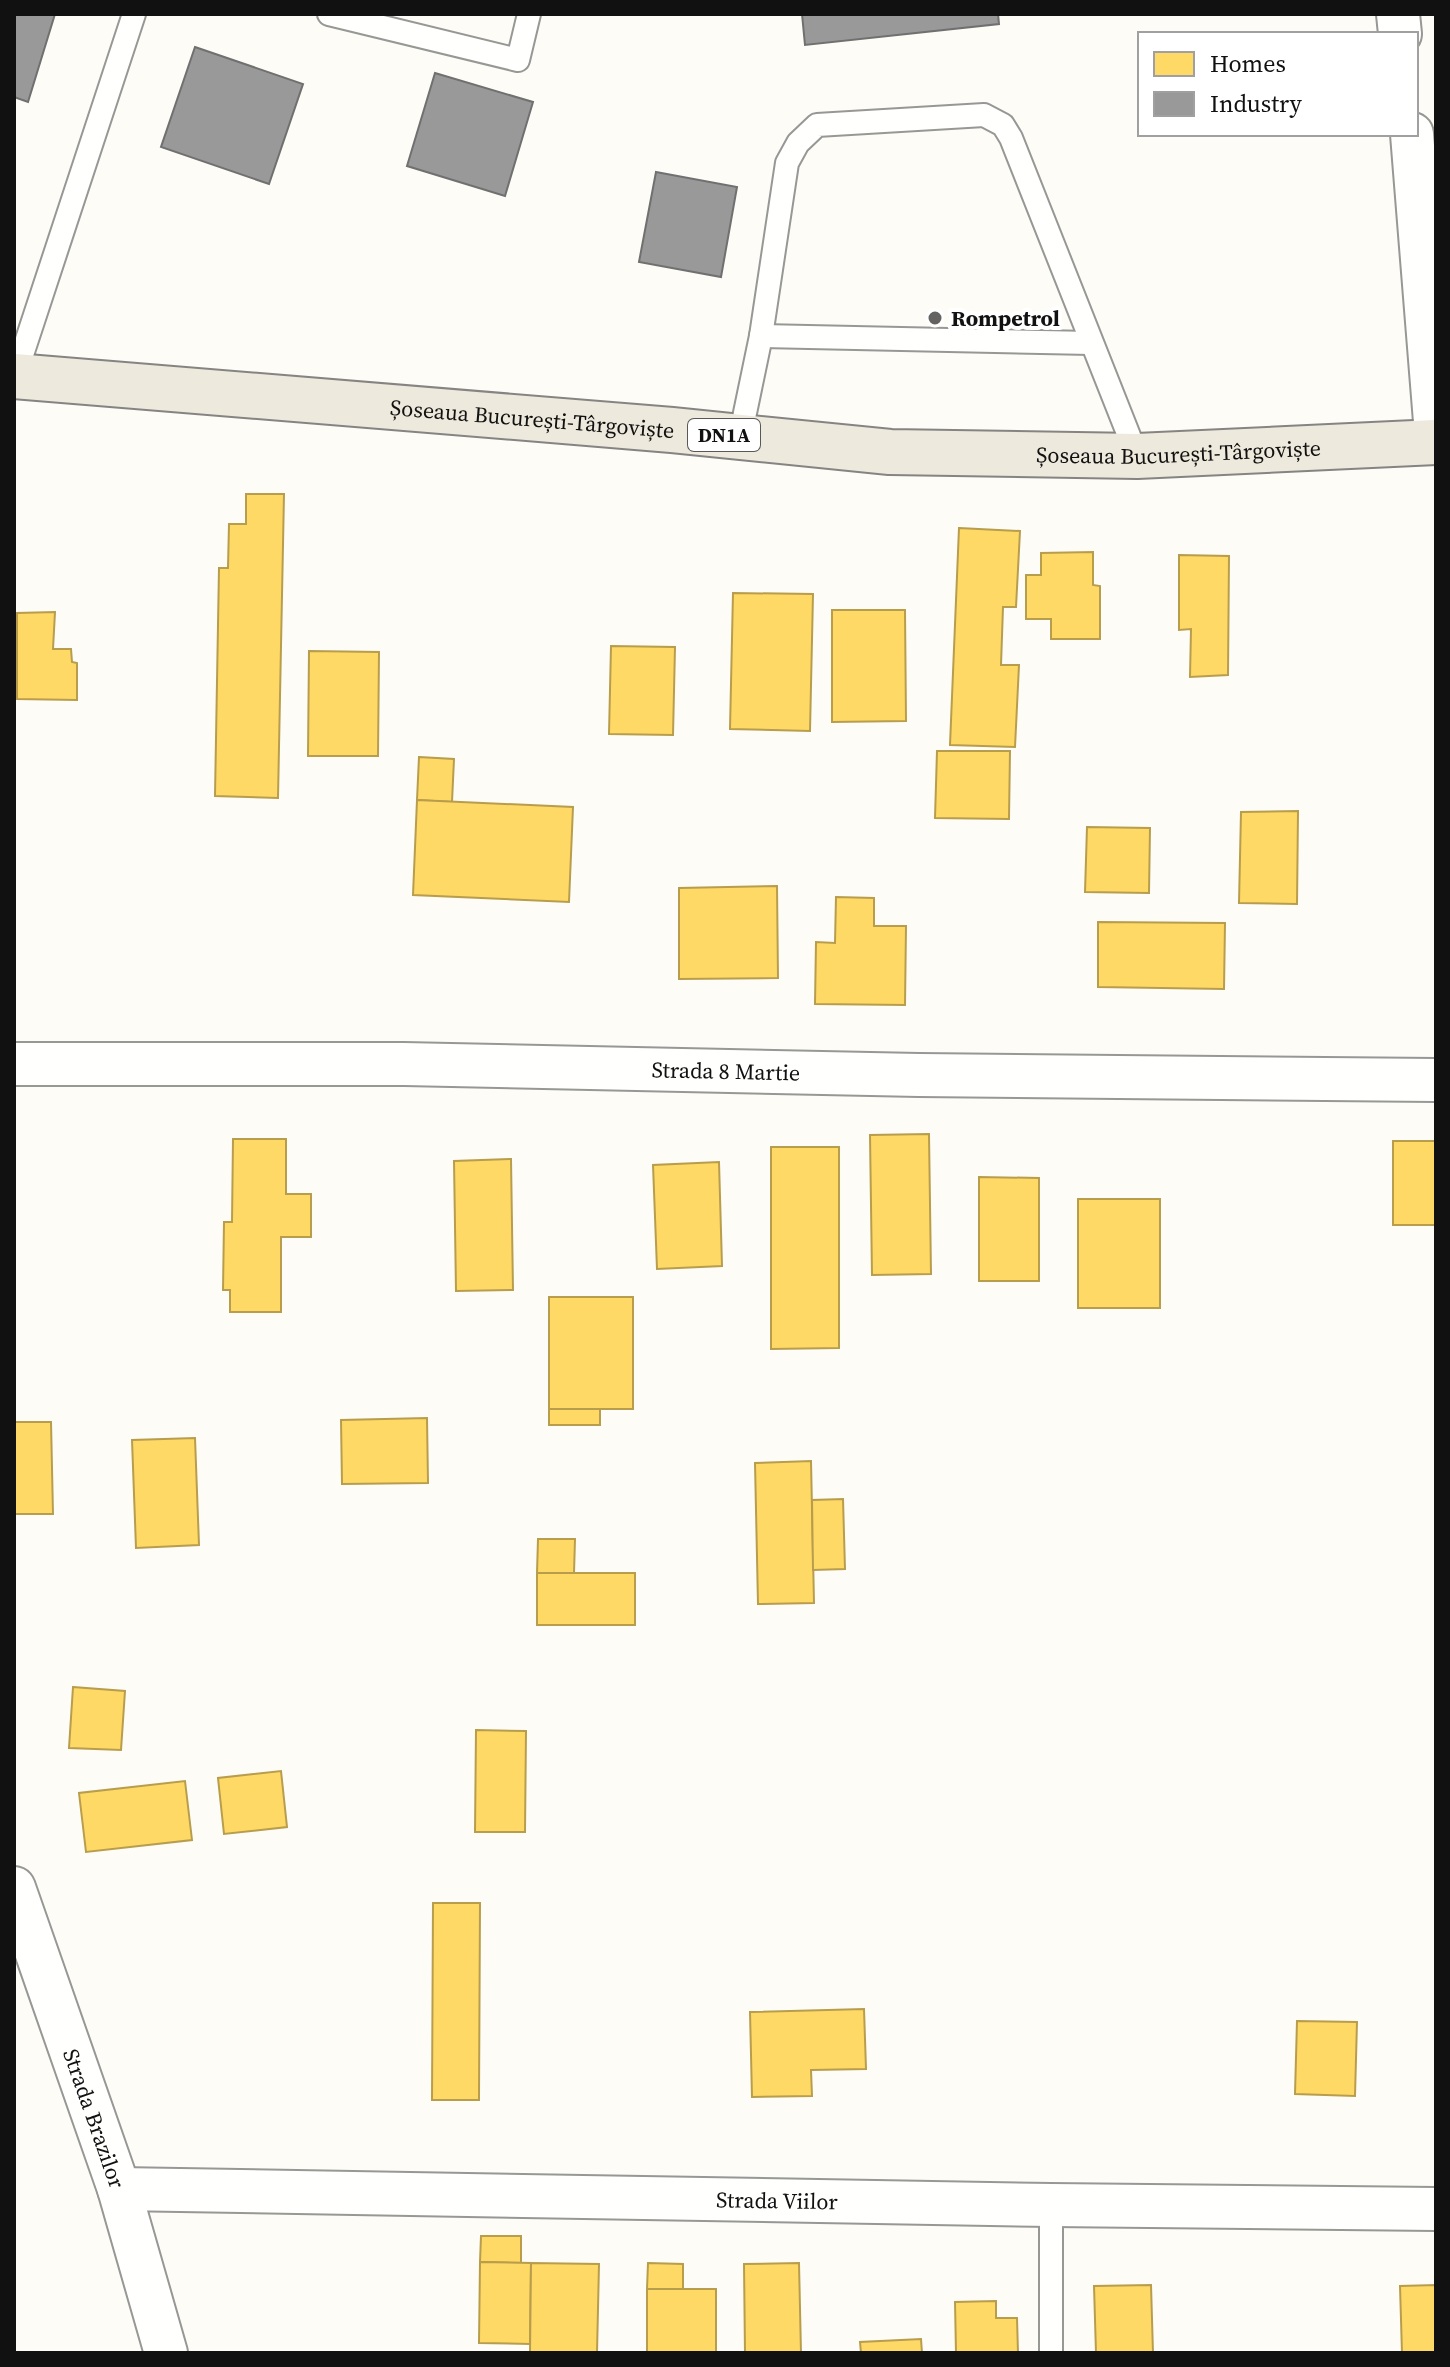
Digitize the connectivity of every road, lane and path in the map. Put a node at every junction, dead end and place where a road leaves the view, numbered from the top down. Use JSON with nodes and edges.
{"nodes":[{"id":1,"x":134,"y":14,"type":"edge"},
{"id":2,"x":329,"y":14,"type":"edge"},
{"id":3,"x":529,"y":14,"type":"edge"},
{"id":4,"x":1412,"y":136,"type":"edge"},
{"id":5,"x":761,"y":336,"type":"junction"},
{"id":6,"x":1091,"y":343,"type":"junction"},
{"id":7,"x":15,"y":376,"type":"edge"},
{"id":8,"x":1436,"y":434,"type":"edge"},
{"id":9,"x":740,"y":437,"type":"junction"},
{"id":10,"x":1436,"y":442,"type":"edge"},
{"id":11,"x":1137,"y":456,"type":"junction"},
{"id":12,"x":14,"y":1064,"type":"edge"},
{"id":13,"x":1436,"y":1080,"type":"edge"},
{"id":14,"x":14,"y":1888,"type":"edge"},
{"id":15,"x":119,"y":2189,"type":"junction"},
{"id":16,"x":1051,"y":2205,"type":"junction"},
{"id":17,"x":1436,"y":2209,"type":"edge"},
{"id":18,"x":166,"y":2353,"type":"edge"},
{"id":19,"x":1051,"y":2353,"type":"edge"}],
"edges":[{"from":1,"to":7,"type":"lane"},
{"from":2,"to":3,"type":"lane"},
{"from":4,"to":8,"type":"street"},
{"from":5,"to":6,"type":"lane"},
{"from":5,"to":6,"type":"lane"},
{"from":5,"to":9,"type":"lane"},
{"from":6,"to":11,"type":"lane"},
{"from":7,"to":9,"type":"main road","name":"Șoseaua București-Târgoviște","number":"DN1A"},
{"from":9,"to":11,"type":"main road","name":"Șoseaua București-Târgoviște","number":"DN1A"},
{"from":10,"to":11,"type":"main road","name":"Șoseaua București-Târgoviște","number":"DN1A"},
{"from":12,"to":13,"type":"street","name":"Strada 8 Martie"},
{"from":14,"to":15,"type":"street","name":"Strada Brazilor"},
{"from":15,"to":16,"type":"street","name":"Strada Viilor"},
{"from":15,"to":18,"type":"street","name":"Strada Brazilor"},
{"from":16,"to":17,"type":"street","name":"Strada Viilor"},
{"from":16,"to":19,"type":"lane"}]}
